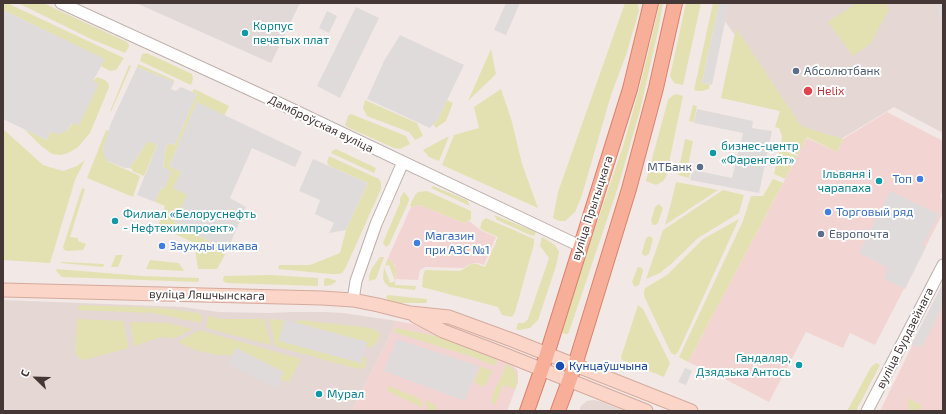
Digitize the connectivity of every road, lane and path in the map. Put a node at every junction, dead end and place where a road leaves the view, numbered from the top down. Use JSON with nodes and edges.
{"nodes":[{"id":1,"x":61,"y":3,"type":"edge"},
{"id":2,"x":651,"y":3,"type":"edge"},
{"id":3,"x":674,"y":3,"type":"edge"},
{"id":4,"x":403,"y":162,"type":"junction"},
{"id":5,"x":580,"y":246,"type":"junction"},
{"id":6,"x":943,"y":265,"type":"edge"},
{"id":7,"x":3,"y":290,"type":"edge"},
{"id":8,"x":353,"y":300,"type":"junction"},
{"id":9,"x":410,"y":313,"type":"junction"},
{"id":10,"x":547,"y":354,"type":"junction"},
{"id":11,"x":575,"y":365,"type":"junction"},
{"id":12,"x":542,"y":370,"type":"junction"},
{"id":13,"x":570,"y":380,"type":"junction"},
{"id":14,"x":527,"y":411,"type":"edge"},
{"id":15,"x":558,"y":411,"type":"edge"},
{"id":16,"x":646,"y":411,"type":"edge"},
{"id":17,"x":691,"y":411,"type":"edge"},
{"id":18,"x":867,"y":411,"type":"edge"}],
"edges":[{"from":1,"to":4,"type":"street","name":"Дамброўская вуліца"},
{"from":2,"to":5,"type":"main road","name":"вуліца Прытыцкага"},
{"from":3,"to":11,"type":"main road"},
{"from":4,"to":5,"type":"street","name":"Дамброўская вуліца"},
{"from":4,"to":8,"type":"street"},
{"from":5,"to":10,"type":"main road","name":"вуліца Прытыцкага"},
{"from":6,"to":18,"type":"street","name":"вуліца Бурдзейнага"},
{"from":7,"to":8,"type":"main road","name":"вуліца Ляшчынскага"},
{"from":8,"to":9,"type":"main road","name":"вуліца Ляшчынскага"},
{"from":9,"to":10,"type":"main road","name":"вуліца Ляшчынскага"},
{"from":9,"to":12,"type":"main road","name":"вуліца Ляшчынскага"},
{"from":10,"to":11,"type":"main road","name":"вуліца Ляшчынскага"},
{"from":10,"to":12,"type":"main road","name":"вуліца Прытыцкага"},
{"from":11,"to":13,"type":"main road"},
{"from":11,"to":17,"type":"main road","name":"вуліца Ляшчынскага"},
{"from":12,"to":13,"type":"main road","name":"вуліца Ляшчынскага"},
{"from":12,"to":14,"type":"main road","name":"вуліца Прытыцкага"},
{"from":13,"to":15,"type":"main road"},
{"from":13,"to":16,"type":"main road","name":"вуліца Ляшчынскага"}]}
